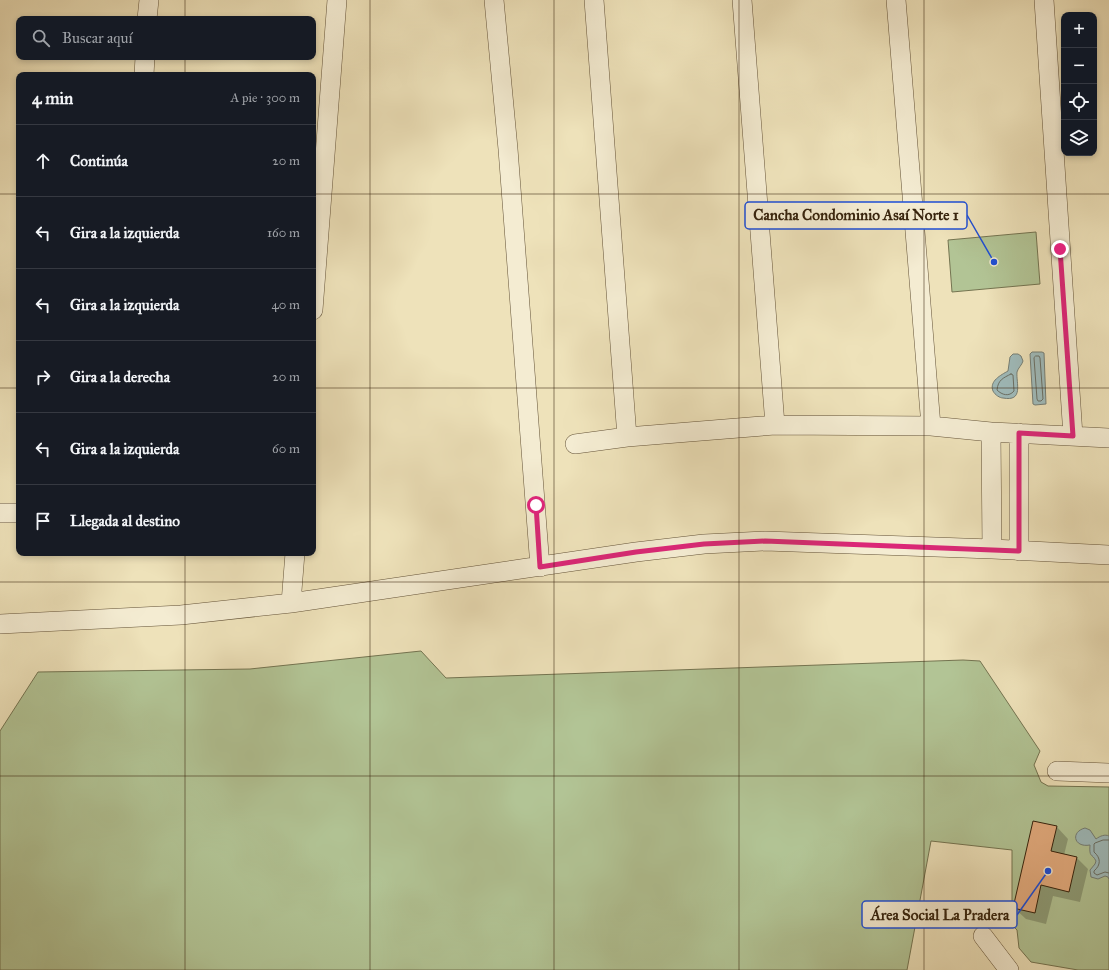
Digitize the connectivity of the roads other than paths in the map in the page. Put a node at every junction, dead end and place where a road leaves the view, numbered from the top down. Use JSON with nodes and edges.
{"nodes":[{"id":1,"x":149,"y":0,"type":"edge"},
{"id":2,"x":337,"y":0,"type":"edge"},
{"id":3,"x":494,"y":0,"type":"edge"},
{"id":4,"x":594,"y":0,"type":"edge"},
{"id":5,"x":742,"y":0,"type":"edge"},
{"id":6,"x":896,"y":0,"type":"edge"},
{"id":7,"x":1044,"y":0,"type":"edge"},
{"id":8,"x":148,"y":16,"type":"edge"},
{"id":9,"x":145,"y":60,"type":"edge"},
{"id":10,"x":144,"y":72,"type":"edge"},
{"id":11,"x":316,"y":271,"type":"edge"},
{"id":12,"x":775,"y":425,"type":"junction"},
{"id":13,"x":931,"y":426,"type":"junction"},
{"id":14,"x":991,"y":432,"type":"junction"},
{"id":15,"x":1019,"y":433,"type":"junction"},
{"id":16,"x":1073,"y":436,"type":"junction"},
{"id":17,"x":627,"y":437,"type":"junction"},
{"id":18,"x":1109,"y":438,"type":"edge"},
{"id":19,"x":575,"y":444,"type":"dead end"},
{"id":20,"x":0,"y":513,"type":"edge"},
{"id":21,"x":16,"y":513,"type":"edge"},
{"id":22,"x":992,"y":549,"type":"junction"},
{"id":23,"x":1019,"y":551,"type":"junction"},
{"id":24,"x":1109,"y":555,"type":"edge"},
{"id":25,"x":295,"y":556,"type":"edge"},
{"id":26,"x":540,"y":567,"type":"junction"},
{"id":27,"x":291,"y":604,"type":"junction"},
{"id":28,"x":0,"y":624,"type":"edge"},
{"id":29,"x":1057,"y":771,"type":"dead end"},
{"id":30,"x":1109,"y":774,"type":"edge"},
{"id":31,"x":983,"y":936,"type":"dead end"},
{"id":32,"x":1010,"y":970,"type":"edge"}],
"edges":[{"from":1,"to":8,"type":"street"},
{"from":2,"to":11,"type":"street"},
{"from":3,"to":26,"type":"street"},
{"from":4,"to":17,"type":"street"},
{"from":5,"to":12,"type":"street"},
{"from":6,"to":13,"type":"street"},
{"from":7,"to":16,"type":"street"},
{"from":9,"to":10,"type":"street"},
{"from":12,"to":13,"type":"street"},
{"from":12,"to":17,"type":"street"},
{"from":13,"to":14,"type":"street"},
{"from":14,"to":15,"type":"street"},
{"from":14,"to":22,"type":"street"},
{"from":15,"to":16,"type":"street"},
{"from":15,"to":23,"type":"street"},
{"from":16,"to":18,"type":"street"},
{"from":17,"to":19,"type":"street"},
{"from":20,"to":21,"type":"street"},
{"from":22,"to":23,"type":"street"},
{"from":22,"to":26,"type":"street"},
{"from":23,"to":24,"type":"street"},
{"from":25,"to":27,"type":"street"},
{"from":26,"to":27,"type":"street"},
{"from":27,"to":28,"type":"street"},
{"from":29,"to":30,"type":"street"},
{"from":31,"to":32,"type":"street"}]}
